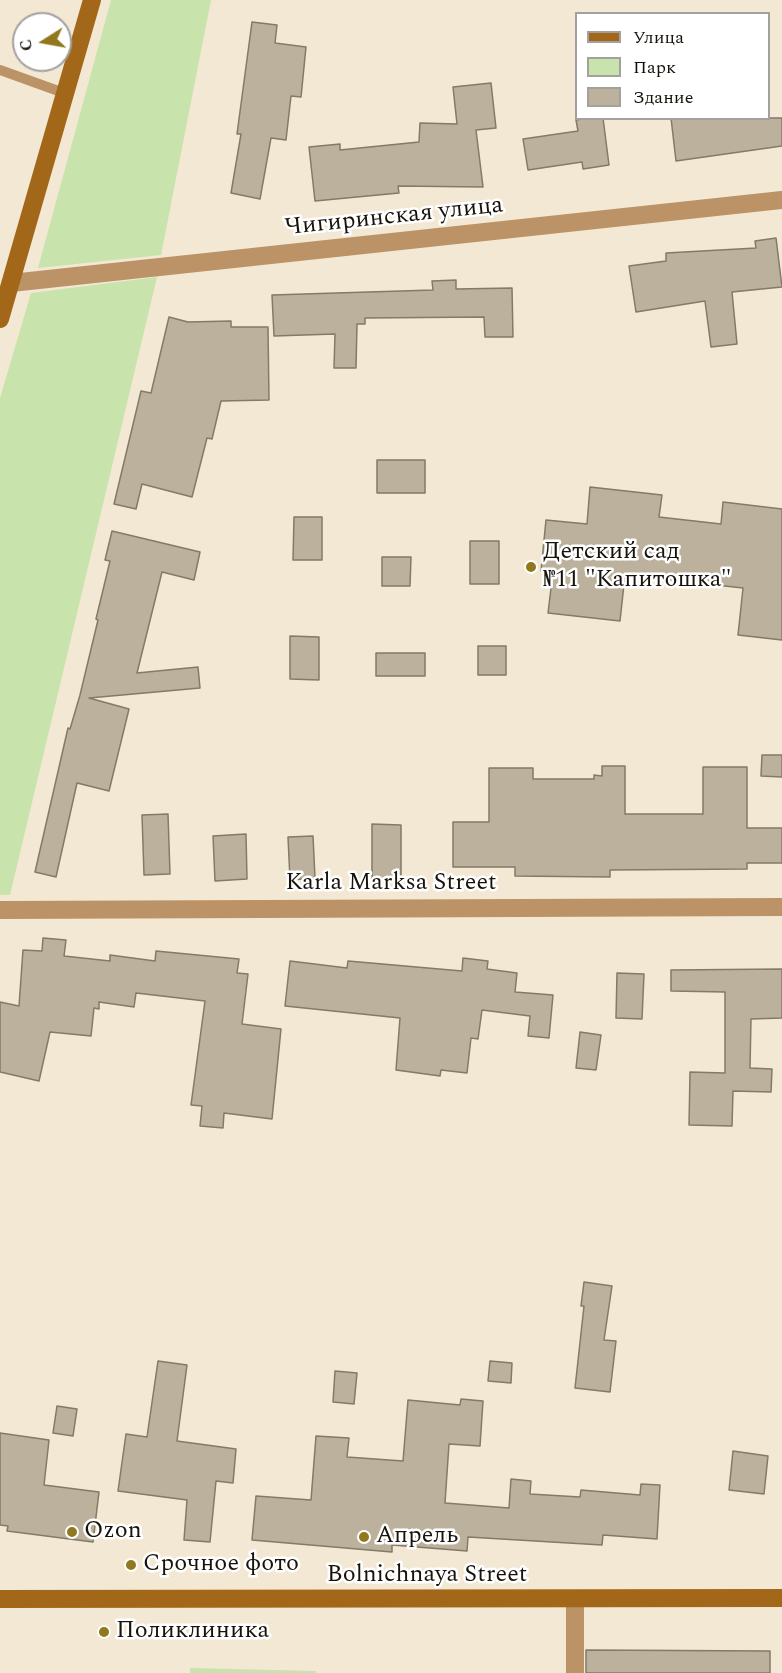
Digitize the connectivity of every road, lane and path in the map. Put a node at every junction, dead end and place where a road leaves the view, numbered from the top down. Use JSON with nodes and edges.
{"nodes":[{"id":1,"x":92,"y":0,"type":"edge"},
{"id":2,"x":0,"y":70,"type":"edge"},
{"id":3,"x":64,"y":93,"type":"junction"},
{"id":4,"x":782,"y":200,"type":"edge"},
{"id":5,"x":10,"y":283,"type":"junction"},
{"id":6,"x":0,"y":319,"type":"edge"},
{"id":7,"x":782,"y":907,"type":"edge"},
{"id":8,"x":0,"y":910,"type":"edge"},
{"id":9,"x":782,"y":1598,"type":"edge"},
{"id":10,"x":0,"y":1599,"type":"edge"},
{"id":11,"x":575,"y":1600,"type":"junction"},
{"id":12,"x":574,"y":1673,"type":"edge"}],
"edges":[{"from":1,"to":3,"type":"street"},
{"from":2,"to":3,"type":"lane"},
{"from":3,"to":5,"type":"street"},
{"from":4,"to":5,"type":"street","name":"Чигиринская улица"},
{"from":5,"to":6,"type":"street"},
{"from":7,"to":8,"type":"street","name":"Karla Marksa Street"},
{"from":9,"to":11,"type":"street","name":"Bolnichnaya Street"},
{"from":10,"to":11,"type":"street","name":"Bolnichnaya Street"},
{"from":11,"to":12,"type":"street"}]}
